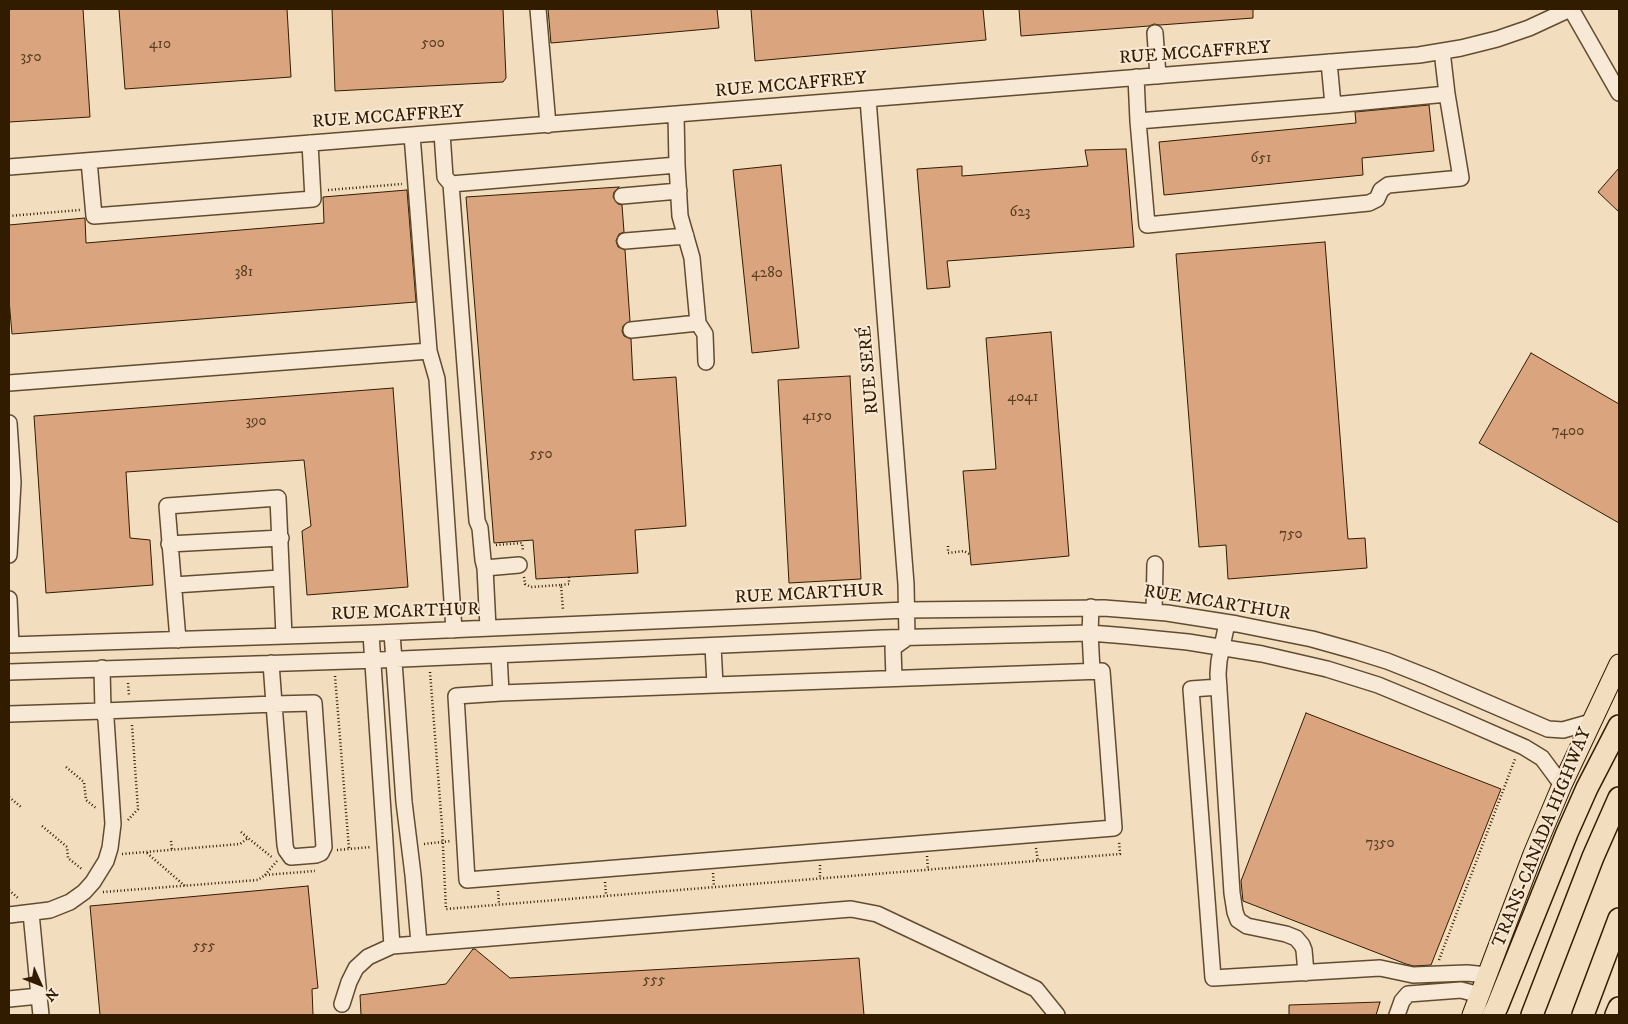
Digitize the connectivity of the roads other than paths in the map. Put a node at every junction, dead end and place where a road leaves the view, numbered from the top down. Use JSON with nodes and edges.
{"nodes":[{"id":1,"x":538,"y":9,"type":"edge"},
{"id":2,"x":1570,"y":9,"type":"edge"},
{"id":3,"x":1155,"y":33,"type":"dead end"},
{"id":4,"x":1442,"y":52,"type":"junction"},
{"id":5,"x":1329,"y":62,"type":"junction"},
{"id":6,"x":1158,"y":76,"type":"junction"},
{"id":7,"x":1136,"y":77,"type":"junction"},
{"id":8,"x":1619,"y":93,"type":"edge"},
{"id":9,"x":1447,"y":94,"type":"junction"},
{"id":10,"x":868,"y":99,"type":"junction"},
{"id":11,"x":1333,"y":105,"type":"junction"},
{"id":12,"x":676,"y":114,"type":"junction"},
{"id":13,"x":1138,"y":121,"type":"junction"},
{"id":14,"x":548,"y":124,"type":"junction"},
{"id":15,"x":442,"y":133,"type":"junction"},
{"id":16,"x":412,"y":135,"type":"junction"},
{"id":17,"x":310,"y":143,"type":"junction"},
{"id":18,"x":89,"y":161,"type":"junction"},
{"id":19,"x":677,"y":165,"type":"junction"},
{"id":20,"x":9,"y":167,"type":"edge"},
{"id":21,"x":451,"y":184,"type":"junction"},
{"id":22,"x":679,"y":191,"type":"junction"},
{"id":23,"x":622,"y":196,"type":"dead end"},
{"id":24,"x":686,"y":236,"type":"junction"},
{"id":25,"x":625,"y":241,"type":"dead end"},
{"id":26,"x":698,"y":323,"type":"junction"},
{"id":27,"x":631,"y":330,"type":"dead end"},
{"id":28,"x":429,"y":351,"type":"junction"},
{"id":29,"x":706,"y":362,"type":"dead end"},
{"id":30,"x":9,"y":383,"type":"edge"},
{"id":31,"x":9,"y":423,"type":"edge"},
{"id":32,"x":281,"y":538,"type":"junction"},
{"id":33,"x":169,"y":544,"type":"junction"},
{"id":34,"x":9,"y":555,"type":"edge"},
{"id":35,"x":1155,"y":564,"type":"dead end"},
{"id":36,"x":522,"y":565,"type":"road end"},
{"id":37,"x":485,"y":568,"type":"junction"},
{"id":38,"x":280,"y":578,"type":"junction"},
{"id":39,"x":174,"y":585,"type":"junction"},
{"id":40,"x":9,"y":599,"type":"edge"},
{"id":41,"x":1091,"y":607,"type":"junction"},
{"id":42,"x":906,"y":610,"type":"junction"},
{"id":43,"x":1154,"y":612,"type":"junction"},
{"id":44,"x":1227,"y":622,"type":"junction"},
{"id":45,"x":488,"y":628,"type":"junction"},
{"id":46,"x":454,"y":630,"type":"junction"},
{"id":47,"x":392,"y":633,"type":"junction"},
{"id":48,"x":371,"y":634,"type":"junction"},
{"id":49,"x":1090,"y":634,"type":"junction"},
{"id":50,"x":284,"y":636,"type":"junction"},
{"id":51,"x":907,"y":638,"type":"junction"},
{"id":52,"x":178,"y":640,"type":"junction"},
{"id":53,"x":10,"y":645,"type":"edge"},
{"id":54,"x":714,"y":646,"type":"junction"},
{"id":55,"x":1222,"y":646,"type":"junction"},
{"id":56,"x":498,"y":655,"type":"junction"},
{"id":57,"x":394,"y":659,"type":"junction"},
{"id":58,"x":373,"y":660,"type":"junction"},
{"id":59,"x":1387,"y":661,"type":"junction"},
{"id":60,"x":271,"y":663,"type":"junction"},
{"id":61,"x":1619,"y":664,"type":"edge"},
{"id":62,"x":102,"y":668,"type":"junction"},
{"id":63,"x":1092,"y":671,"type":"junction"},
{"id":64,"x":9,"y":672,"type":"edge"},
{"id":65,"x":894,"y":678,"type":"junction"},
{"id":66,"x":715,"y":685,"type":"junction"},
{"id":67,"x":1378,"y":685,"type":"junction"},
{"id":68,"x":1219,"y":687,"type":"junction"},
{"id":69,"x":501,"y":693,"type":"junction"},
{"id":70,"x":274,"y":704,"type":"junction"},
{"id":71,"x":103,"y":711,"type":"junction"},
{"id":72,"x":9,"y":714,"type":"edge"},
{"id":73,"x":1591,"y":722,"type":"junction"},
{"id":74,"x":1619,"y":726,"type":"edge"},
{"id":75,"x":1562,"y":785,"type":"junction"},
{"id":76,"x":1619,"y":798,"type":"edge"},
{"id":77,"x":31,"y":913,"type":"junction"},
{"id":78,"x":9,"y":915,"type":"edge"},
{"id":79,"x":1619,"y":918,"type":"edge"},
{"id":80,"x":419,"y":943,"type":"junction"},
{"id":81,"x":392,"y":946,"type":"junction"},
{"id":82,"x":1306,"y":973,"type":"junction"},
{"id":83,"x":1487,"y":975,"type":"junction"},
{"id":84,"x":1480,"y":995,"type":"junction"},
{"id":85,"x":39,"y":996,"type":"junction"},
{"id":86,"x":9,"y":999,"type":"edge"},
{"id":87,"x":342,"y":1004,"type":"dead end"},
{"id":88,"x":1619,"y":1008,"type":"edge"},
{"id":89,"x":41,"y":1015,"type":"edge"},
{"id":90,"x":1058,"y":1015,"type":"edge"},
{"id":91,"x":1397,"y":1015,"type":"edge"},
{"id":92,"x":1472,"y":1015,"type":"edge"},
{"id":93,"x":1493,"y":1015,"type":"edge"},
{"id":94,"x":1532,"y":1015,"type":"edge"},
{"id":95,"x":1583,"y":1015,"type":"edge"},
{"id":96,"x":1616,"y":1015,"type":"edge"}],
"edges":[{"from":1,"to":14,"type":"street"},
{"from":2,"to":4,"type":"street","name":"RUE MCCAFFREY"},
{"from":2,"to":8,"type":"street"},
{"from":3,"to":6,"type":"street"},
{"from":4,"to":5,"type":"street","name":"RUE MCCAFFREY"},
{"from":4,"to":9,"type":"street"},
{"from":5,"to":6,"type":"street","name":"RUE MCCAFFREY"},
{"from":5,"to":11,"type":"street"},
{"from":6,"to":7,"type":"street","name":"RUE MCCAFFREY"},
{"from":7,"to":10,"type":"street","name":"RUE MCCAFFREY"},
{"from":7,"to":13,"type":"street"},
{"from":9,"to":11,"type":"street"},
{"from":9,"to":13,"type":"street"},
{"from":10,"to":12,"type":"street","name":"RUE MCCAFFREY"},
{"from":10,"to":42,"type":"street","name":"RUE SERÉ"},
{"from":11,"to":13,"type":"street"},
{"from":12,"to":14,"type":"street","name":"RUE MCCAFFREY"},
{"from":12,"to":19,"type":"street"},
{"from":14,"to":15,"type":"street","name":"RUE MCCAFFREY"},
{"from":15,"to":16,"type":"street","name":"RUE MCCAFFREY"},
{"from":15,"to":21,"type":"street"},
{"from":16,"to":17,"type":"street","name":"RUE MCCAFFREY"},
{"from":16,"to":28,"type":"street"},
{"from":17,"to":18,"type":"street","name":"RUE MCCAFFREY"},
{"from":17,"to":18,"type":"street"},
{"from":18,"to":20,"type":"street","name":"RUE MCCAFFREY"},
{"from":19,"to":21,"type":"street"},
{"from":19,"to":22,"type":"street"},
{"from":21,"to":37,"type":"street"},
{"from":22,"to":23,"type":"street"},
{"from":22,"to":24,"type":"street"},
{"from":24,"to":25,"type":"street"},
{"from":24,"to":26,"type":"street"},
{"from":26,"to":27,"type":"street"},
{"from":26,"to":29,"type":"street"},
{"from":28,"to":30,"type":"street"},
{"from":28,"to":46,"type":"street"},
{"from":31,"to":34,"type":"street"},
{"from":32,"to":33,"type":"street"},
{"from":32,"to":33,"type":"street"},
{"from":32,"to":38,"type":"street"},
{"from":33,"to":39,"type":"street"},
{"from":35,"to":43,"type":"street"},
{"from":36,"to":37,"type":"street"},
{"from":37,"to":45,"type":"street"},
{"from":38,"to":39,"type":"street"},
{"from":38,"to":50,"type":"street"},
{"from":39,"to":52,"type":"street"},
{"from":40,"to":53,"type":"street"},
{"from":41,"to":42,"type":"street","name":"RUE MCARTHUR"},
{"from":41,"to":43,"type":"street","name":"RUE MCARTHUR"},
{"from":41,"to":49,"type":"street"},
{"from":42,"to":45,"type":"street","name":"RUE MCARTHUR"},
{"from":42,"to":51,"type":"street","name":"RUE SERÉ"},
{"from":43,"to":44,"type":"street","name":"RUE MCARTHUR"},
{"from":44,"to":55,"type":"street"},
{"from":44,"to":59,"type":"street","name":"RUE MCARTHUR"},
{"from":45,"to":46,"type":"street","name":"RUE MCARTHUR"},
{"from":46,"to":47,"type":"street","name":"RUE MCARTHUR"},
{"from":47,"to":48,"type":"street","name":"RUE MCARTHUR"},
{"from":47,"to":57,"type":"street"},
{"from":48,"to":50,"type":"street","name":"RUE MCARTHUR"},
{"from":48,"to":58,"type":"street"},
{"from":49,"to":51,"type":"street"},
{"from":49,"to":55,"type":"street"},
{"from":49,"to":63,"type":"street"},
{"from":50,"to":52,"type":"street","name":"RUE MCARTHUR"},
{"from":51,"to":54,"type":"street"},
{"from":51,"to":65,"type":"street"},
{"from":52,"to":53,"type":"street","name":"RUE MCARTHUR"},
{"from":54,"to":56,"type":"street"},
{"from":54,"to":66,"type":"street"},
{"from":55,"to":67,"type":"street"},
{"from":55,"to":68,"type":"street"},
{"from":56,"to":57,"type":"street"},
{"from":56,"to":69,"type":"street"},
{"from":57,"to":58,"type":"street"},
{"from":57,"to":80,"type":"street"},
{"from":58,"to":60,"type":"street"},
{"from":58,"to":81,"type":"street"},
{"from":59,"to":67,"type":"street"},
{"from":59,"to":73,"type":"street","name":"RUE MCARTHUR"},
{"from":60,"to":62,"type":"street"},
{"from":60,"to":70,"type":"street"},
{"from":61,"to":73,"type":"main road","name":"TRANS-CANADA HIGHWAY"},
{"from":62,"to":64,"type":"street"},
{"from":62,"to":71,"type":"street"},
{"from":63,"to":65,"type":"street"},
{"from":63,"to":69,"type":"street"},
{"from":65,"to":66,"type":"street"},
{"from":66,"to":69,"type":"street"},
{"from":67,"to":75,"type":"street"},
{"from":68,"to":82,"type":"street"},
{"from":68,"to":82,"type":"street"},
{"from":70,"to":70,"type":"street"},
{"from":70,"to":71,"type":"street"},
{"from":71,"to":72,"type":"street"},
{"from":71,"to":77,"type":"street"},
{"from":73,"to":75,"type":"main road","name":"TRANS-CANADA HIGHWAY"},
{"from":74,"to":93,"type":"highway"},
{"from":75,"to":83,"type":"main road","name":"TRANS-CANADA HIGHWAY"},
{"from":76,"to":94,"type":"highway"},
{"from":77,"to":78,"type":"street"},
{"from":77,"to":85,"type":"street"},
{"from":79,"to":95,"type":"highway"},
{"from":80,"to":81,"type":"street"},
{"from":80,"to":90,"type":"street"},
{"from":81,"to":87,"type":"street"},
{"from":82,"to":83,"type":"street"},
{"from":83,"to":84,"type":"main road","name":"TRANS-CANADA HIGHWAY"},
{"from":84,"to":91,"type":"street"},
{"from":84,"to":92,"type":"main road","name":"TRANS-CANADA HIGHWAY"},
{"from":85,"to":86,"type":"street"},
{"from":85,"to":89,"type":"street"},
{"from":88,"to":96,"type":"highway"}]}
